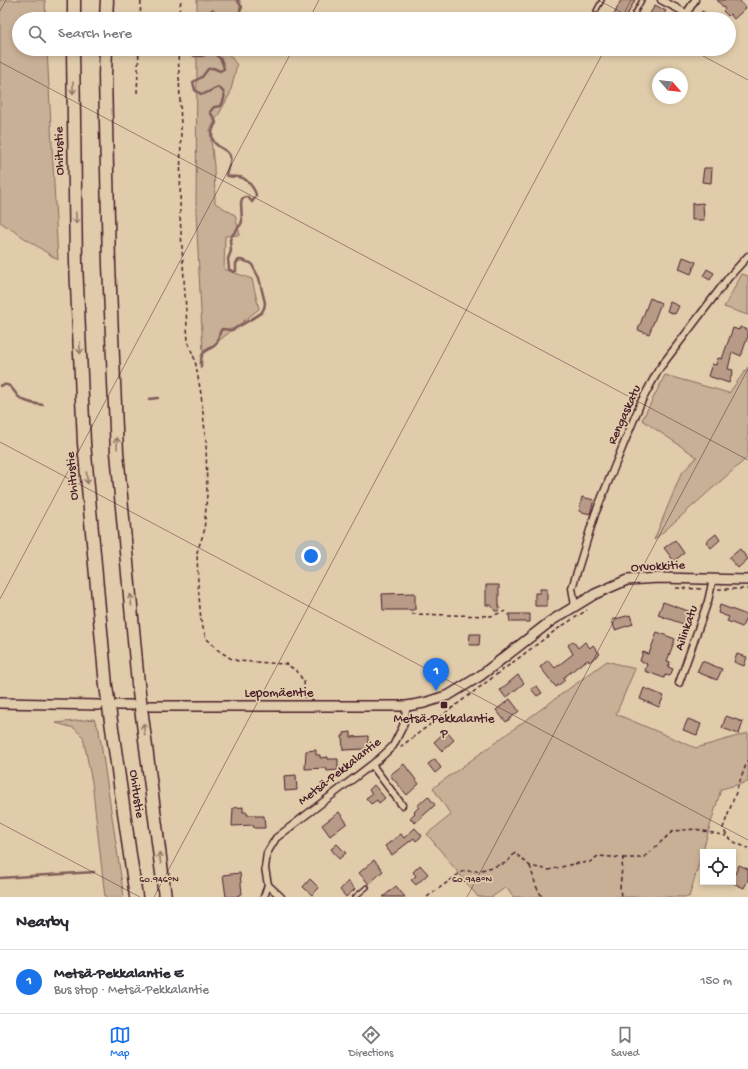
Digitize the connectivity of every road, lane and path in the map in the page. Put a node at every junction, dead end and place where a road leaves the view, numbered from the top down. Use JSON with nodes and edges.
{"nodes":[{"id":1,"x":74,"y":0,"type":"edge"},
{"id":2,"x":107,"y":0,"type":"edge"},
{"id":3,"x":141,"y":0,"type":"edge"},
{"id":4,"x":181,"y":0,"type":"edge"},
{"id":5,"x":602,"y":0,"type":"edge"},
{"id":6,"x":642,"y":0,"type":"edge"},
{"id":7,"x":661,"y":0,"type":"edge"},
{"id":8,"x":695,"y":0,"type":"edge"},
{"id":9,"x":74,"y":12,"type":"edge"},
{"id":10,"x":106,"y":12,"type":"edge"},
{"id":11,"x":140,"y":12,"type":"edge"},
{"id":12,"x":179,"y":12,"type":"edge"},
{"id":13,"x":596,"y":12,"type":"dead end"},
{"id":14,"x":636,"y":12,"type":"edge"},
{"id":15,"x":684,"y":12,"type":"edge"},
{"id":16,"x":687,"y":12,"type":"edge"},
{"id":17,"x":73,"y":56,"type":"edge"},
{"id":18,"x":106,"y":56,"type":"edge"},
{"id":19,"x":139,"y":56,"type":"edge"},
{"id":20,"x":178,"y":56,"type":"edge"},
{"id":21,"x":137,"y":93,"type":"dead end"},
{"id":22,"x":748,"y":256,"type":"edge"},
{"id":23,"x":713,"y":579,"type":"junction"},
{"id":24,"x":748,"y":580,"type":"edge"},
{"id":25,"x":674,"y":588,"type":"dead end"},
{"id":26,"x":711,"y":589,"type":"junction"},
{"id":27,"x":748,"y":589,"type":"edge"},
{"id":28,"x":574,"y":606,"type":"junction"},
{"id":29,"x":509,"y":610,"type":"dead end"},
{"id":30,"x":587,"y":610,"type":"dead end"},
{"id":31,"x":412,"y":614,"type":"dead end"},
{"id":32,"x":679,"y":683,"type":"dead end"},
{"id":33,"x":462,"y":701,"type":"junction"},
{"id":34,"x":456,"y":702,"type":"dead end"},
{"id":35,"x":0,"y":703,"type":"edge"},
{"id":36,"x":99,"y":705,"type":"dead end"},
{"id":37,"x":118,"y":705,"type":"dead end"},
{"id":38,"x":131,"y":705,"type":"dead end"},
{"id":39,"x":150,"y":706,"type":"dead end"},
{"id":40,"x":306,"y":706,"type":"junction"},
{"id":41,"x":407,"y":706,"type":"junction"},
{"id":42,"x":400,"y":743,"type":"dead end"},
{"id":43,"x":748,"y":759,"type":"edge"},
{"id":44,"x":372,"y":765,"type":"junction"},
{"id":45,"x":402,"y":805,"type":"dead end"},
{"id":46,"x":726,"y":836,"type":"junction"},
{"id":47,"x":748,"y":848,"type":"edge"},
{"id":48,"x":623,"y":858,"type":"junction"},
{"id":49,"x":530,"y":866,"type":"junction"},
{"id":50,"x":268,"y":885,"type":"junction"},
{"id":51,"x":366,"y":887,"type":"dead end"},
{"id":52,"x":136,"y":897,"type":"edge"},
{"id":53,"x":165,"y":897,"type":"edge"},
{"id":54,"x":264,"y":897,"type":"edge"},
{"id":55,"x":281,"y":897,"type":"edge"},
{"id":56,"x":355,"y":897,"type":"edge"},
{"id":57,"x":427,"y":897,"type":"edge"},
{"id":58,"x":542,"y":897,"type":"edge"},
{"id":59,"x":621,"y":897,"type":"edge"}],
"edges":[{"from":1,"to":9,"type":"highway"},
{"from":2,"to":10,"type":"highway"},
{"from":3,"to":11,"type":"path"},
{"from":4,"to":12,"type":"path"},
{"from":5,"to":13,"type":"lane"},
{"from":6,"to":14,"type":"lane"},
{"from":7,"to":15,"type":"street"},
{"from":8,"to":16,"type":"street"},
{"from":17,"to":52,"type":"highway","name":"Ohitustie","one_way":true},
{"from":53,"to":18,"type":"highway","name":"Ohitustie","one_way":true},
{"from":19,"to":21,"type":"path"},
{"from":20,"to":40,"type":"path"},
{"from":22,"to":28,"type":"street","name":"Rengaskatu"},
{"from":23,"to":24,"type":"street","name":"Orvokkitie"},
{"from":23,"to":26,"type":"street","name":"Ailinkatu"},
{"from":23,"to":28,"type":"street","name":"Orvokkitie"},
{"from":25,"to":26,"type":"path"},
{"from":26,"to":27,"type":"path"},
{"from":26,"to":32,"type":"street","name":"Ailinkatu"},
{"from":28,"to":41,"type":"street"},
{"from":29,"to":31,"type":"path"},
{"from":30,"to":33,"type":"path"},
{"from":33,"to":34,"type":"path"},
{"from":33,"to":42,"type":"path"},
{"from":35,"to":36,"type":"street"},
{"from":37,"to":38,"type":"street"},
{"from":39,"to":40,"type":"street","name":"Lepomäentie"},
{"from":40,"to":41,"type":"street","name":"Lepomäentie"},
{"from":41,"to":44,"type":"street","name":"Metsä-Pekkalantie"},
{"from":43,"to":46,"type":"path"},
{"from":44,"to":45,"type":"street"},
{"from":44,"to":50,"type":"street","name":"Metsä-Pekkalantie"},
{"from":46,"to":47,"type":"path"},
{"from":46,"to":48,"type":"path"},
{"from":48,"to":49,"type":"path"},
{"from":48,"to":59,"type":"path"},
{"from":49,"to":57,"type":"path"},
{"from":49,"to":58,"type":"path"},
{"from":50,"to":54,"type":"street","name":"Metsä-Pekkalantie"},
{"from":50,"to":55,"type":"street"},
{"from":51,"to":56,"type":"lane"}]}
